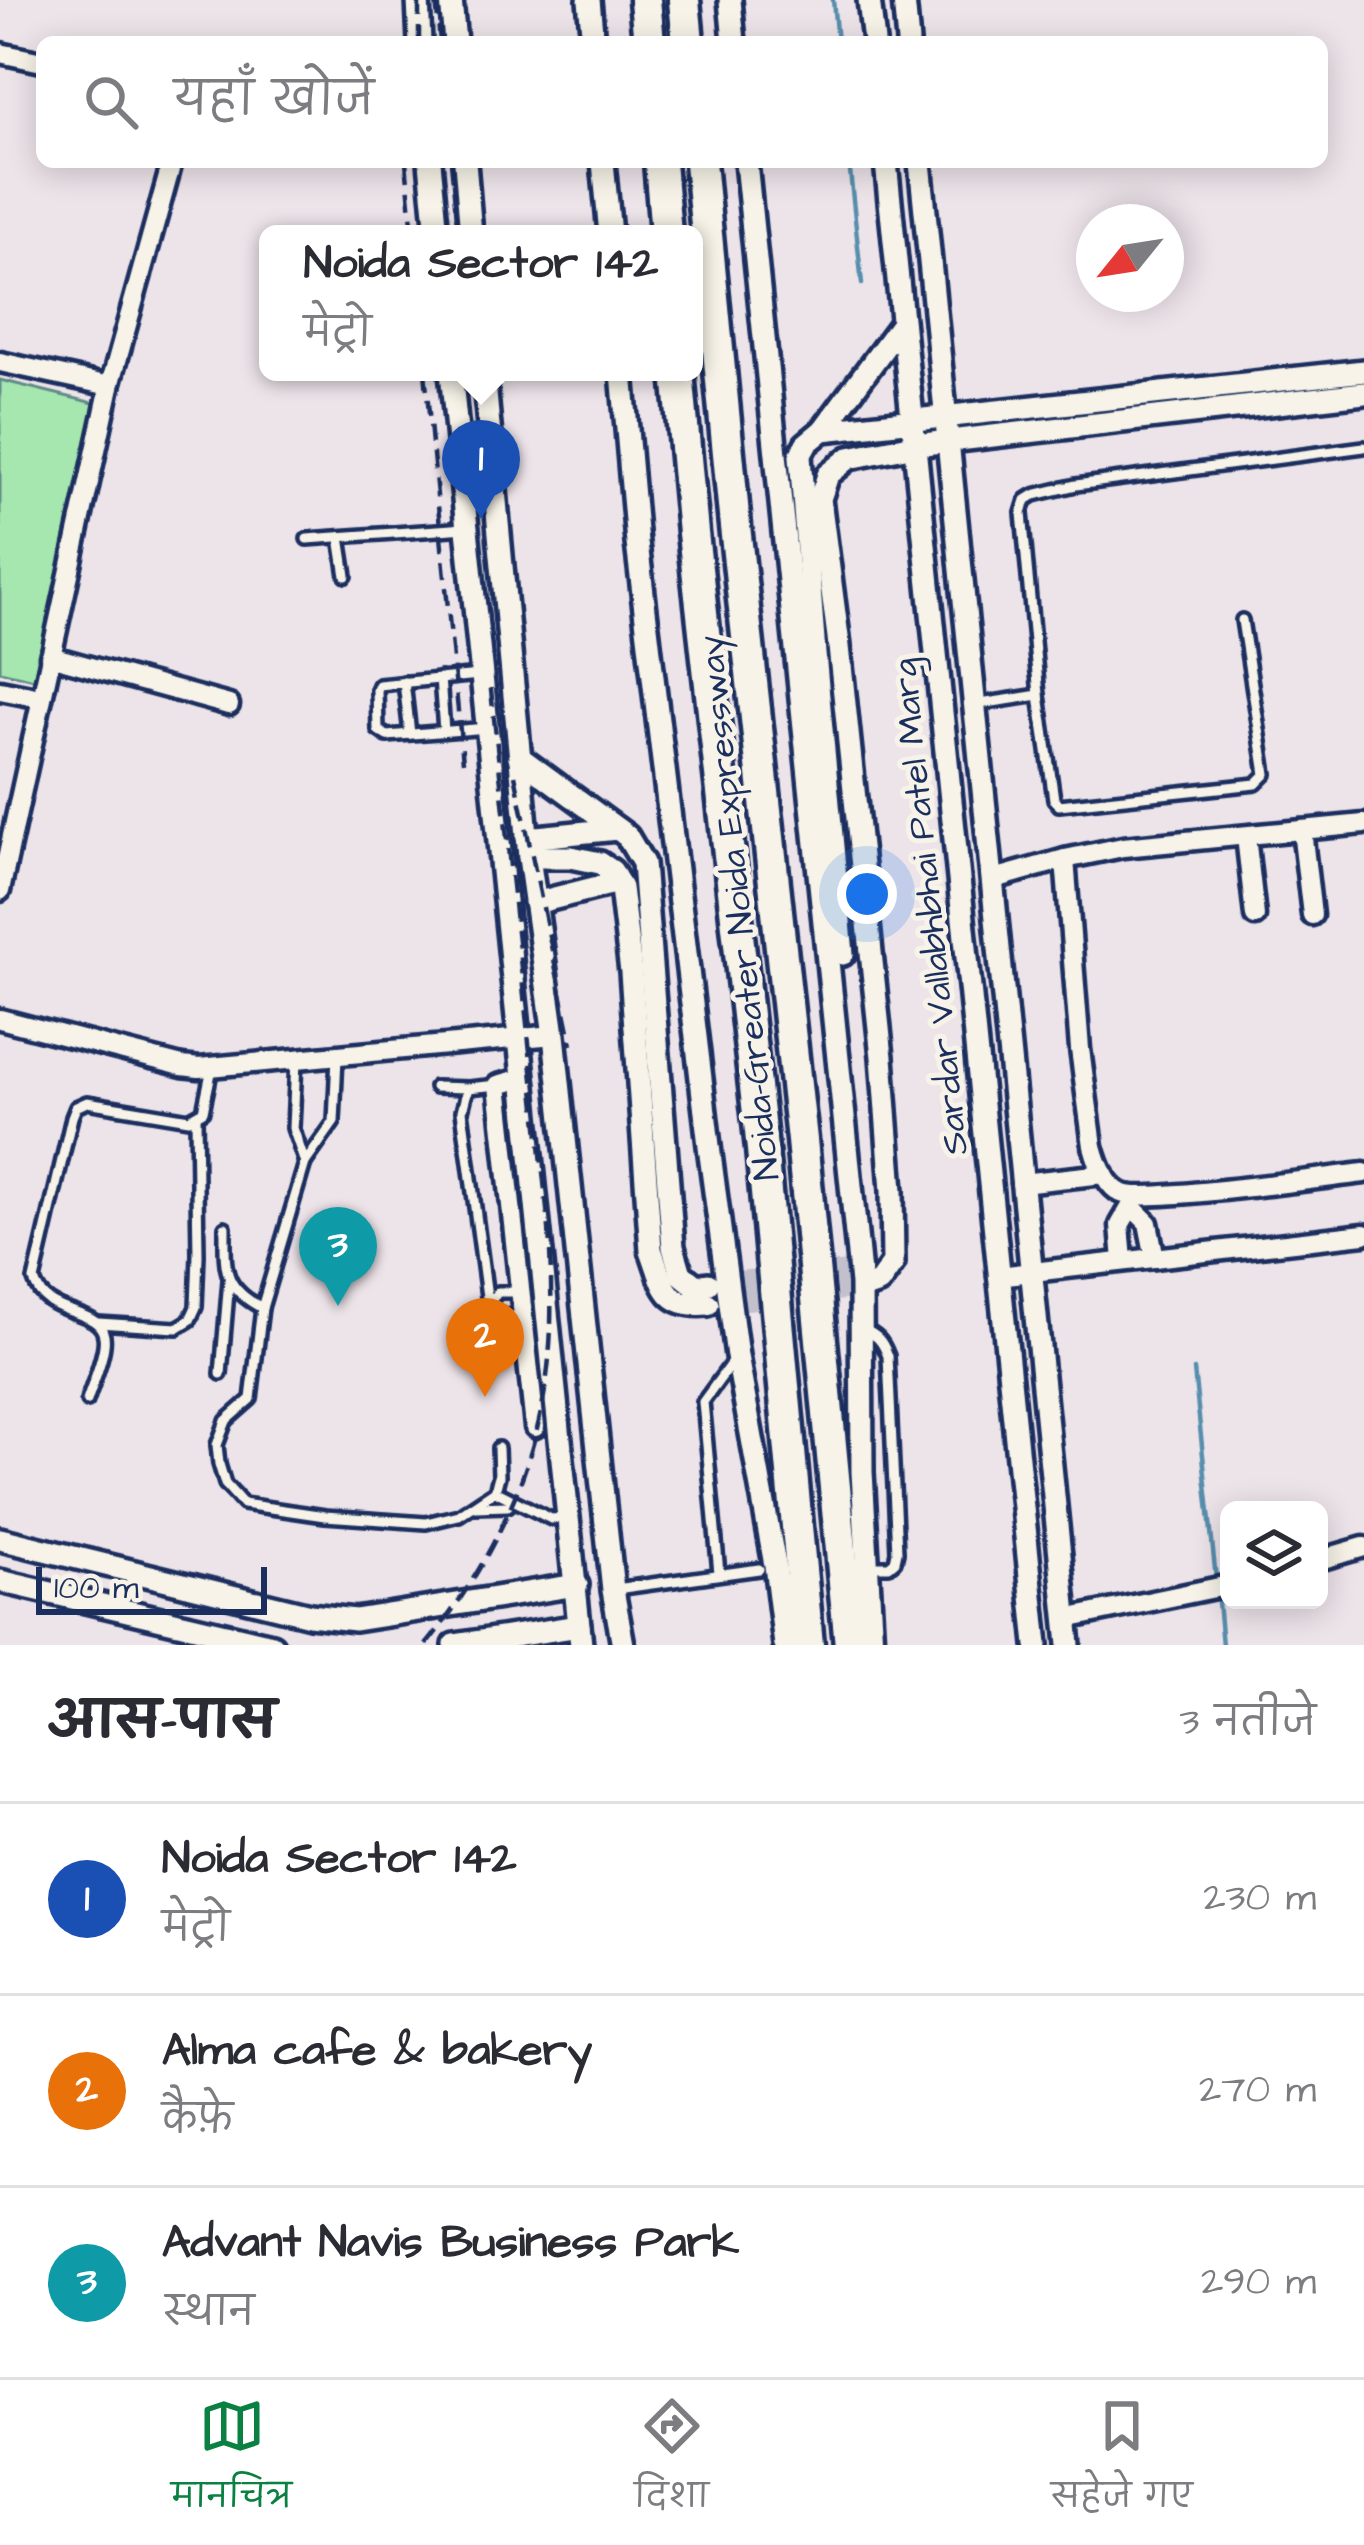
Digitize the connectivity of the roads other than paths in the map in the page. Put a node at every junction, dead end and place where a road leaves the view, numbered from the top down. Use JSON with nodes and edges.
{"nodes":[{"id":1,"x":418,"y":0,"type":"edge"},
{"id":2,"x":452,"y":0,"type":"edge"},
{"id":3,"x":589,"y":0,"type":"edge"},
{"id":4,"x":645,"y":0,"type":"edge"},
{"id":5,"x":684,"y":0,"type":"edge"},
{"id":6,"x":730,"y":0,"type":"edge"},
{"id":7,"x":869,"y":0,"type":"edge"},
{"id":8,"x":904,"y":0,"type":"edge"},
{"id":9,"x":420,"y":36,"type":"edge"},
{"id":10,"x":455,"y":36,"type":"edge"},
{"id":11,"x":592,"y":36,"type":"edge"},
{"id":12,"x":648,"y":36,"type":"edge"},
{"id":13,"x":687,"y":36,"type":"edge"},
{"id":14,"x":733,"y":36,"type":"edge"},
{"id":15,"x":873,"y":36,"type":"edge"},
{"id":16,"x":907,"y":36,"type":"edge"},
{"id":17,"x":0,"y":52,"type":"edge"},
{"id":18,"x":36,"y":61,"type":"edge"},
{"id":19,"x":170,"y":168,"type":"edge"},
{"id":20,"x":431,"y":168,"type":"edge"},
{"id":21,"x":466,"y":168,"type":"edge"},
{"id":22,"x":604,"y":168,"type":"edge"},
{"id":23,"x":660,"y":168,"type":"edge"},
{"id":24,"x":701,"y":168,"type":"edge"},
{"id":25,"x":747,"y":168,"type":"edge"},
{"id":26,"x":887,"y":168,"type":"edge"},
{"id":27,"x":921,"y":168,"type":"edge"},
{"id":28,"x":436,"y":225,"type":"edge"},
{"id":29,"x":470,"y":225,"type":"edge"},
{"id":30,"x":609,"y":225,"type":"edge"},
{"id":31,"x":665,"y":225,"type":"edge"},
{"id":32,"x":902,"y":323,"type":"junction"},
{"id":33,"x":0,"y":362,"type":"edge"},
{"id":34,"x":1364,"y":371,"type":"edge"},
{"id":35,"x":452,"y":381,"type":"edge"},
{"id":36,"x":485,"y":381,"type":"edge"},
{"id":37,"x":623,"y":381,"type":"edge"},
{"id":38,"x":680,"y":381,"type":"edge"},
{"id":39,"x":110,"y":386,"type":"junction"},
{"id":40,"x":1364,"y":393,"type":"edge"},
{"id":41,"x":946,"y":418,"type":"junction"},
{"id":42,"x":913,"y":421,"type":"junction"},
{"id":43,"x":823,"y":430,"type":"junction"},
{"id":44,"x":948,"y":442,"type":"junction"},
{"id":45,"x":915,"y":446,"type":"junction"},
{"id":46,"x":1364,"y":447,"type":"edge"},
{"id":47,"x":467,"y":528,"type":"junction"},
{"id":48,"x":340,"y":537,"type":"junction"},
{"id":49,"x":307,"y":539,"type":"dead end"},
{"id":50,"x":346,"y":576,"type":"dead end"},
{"id":51,"x":1242,"y":620,"type":"dead end"},
{"id":52,"x":50,"y":656,"type":"junction"},
{"id":53,"x":483,"y":674,"type":"junction"},
{"id":54,"x":440,"y":678,"type":"junction"},
{"id":55,"x":404,"y":682,"type":"junction"},
{"id":56,"x":0,"y":690,"type":"edge"},
{"id":57,"x":1039,"y":695,"type":"junction"},
{"id":58,"x":41,"y":698,"type":"junction"},
{"id":59,"x":229,"y":705,"type":"dead end"},
{"id":60,"x":973,"y":705,"type":"junction"},
{"id":61,"x":488,"y":728,"type":"junction"},
{"id":62,"x":444,"y":731,"type":"junction"},
{"id":63,"x":410,"y":734,"type":"junction"},
{"id":64,"x":519,"y":757,"type":"junction"},
{"id":65,"x":1364,"y":824,"type":"edge"},
{"id":66,"x":617,"y":830,"type":"junction"},
{"id":67,"x":1302,"y":830,"type":"junction"},
{"id":68,"x":1246,"y":836,"type":"junction"},
{"id":69,"x":528,"y":848,"type":"junction"},
{"id":70,"x":3,"y":859,"type":"edge"},
{"id":71,"x":1065,"y":859,"type":"junction"},
{"id":72,"x":994,"y":879,"type":"junction"},
{"id":73,"x":618,"y":882,"type":"junction"},
{"id":74,"x":0,"y":891,"type":"edge"},
{"id":75,"x":535,"y":903,"type":"junction"},
{"id":76,"x":1312,"y":915,"type":"dead end"},
{"id":77,"x":1256,"y":916,"type":"dead end"},
{"id":78,"x":0,"y":1019,"type":"edge"},
{"id":79,"x":554,"y":1035,"type":"junction"},
{"id":80,"x":519,"y":1038,"type":"junction"},
{"id":81,"x":337,"y":1056,"type":"junction"},
{"id":82,"x":296,"y":1060,"type":"junction"},
{"id":83,"x":212,"y":1068,"type":"junction"},
{"id":84,"x":523,"y":1078,"type":"junction"},
{"id":85,"x":498,"y":1085,"type":"junction"},
{"id":86,"x":435,"y":1087,"type":"dead end"},
{"id":87,"x":468,"y":1088,"type":"junction"},
{"id":88,"x":196,"y":1117,"type":"junction"},
{"id":89,"x":305,"y":1163,"type":"junction"},
{"id":90,"x":1364,"y":1173,"type":"edge"},
{"id":91,"x":1104,"y":1174,"type":"junction"},
{"id":92,"x":1022,"y":1183,"type":"junction"},
{"id":93,"x":1130,"y":1201,"type":"junction"},
{"id":94,"x":225,"y":1227,"type":"dead end"},
{"id":95,"x":1364,"y":1234,"type":"edge"},
{"id":96,"x":1155,"y":1258,"type":"junction"},
{"id":97,"x":1123,"y":1261,"type":"junction"},
{"id":98,"x":1030,"y":1272,"type":"junction"},
{"id":99,"x":998,"y":1276,"type":"junction"},
{"id":100,"x":229,"y":1280,"type":"junction"},
{"id":101,"x":520,"y":1292,"type":"junction"},
{"id":102,"x":488,"y":1304,"type":"junction"},
{"id":103,"x":262,"y":1308,"type":"junction"},
{"id":104,"x":523,"y":1317,"type":"junction"},
{"id":105,"x":98,"y":1323,"type":"junction"},
{"id":106,"x":861,"y":1328,"type":"junction"},
{"id":107,"x":737,"y":1356,"type":"junction"},
{"id":108,"x":221,"y":1374,"type":"dead end"},
{"id":109,"x":87,"y":1401,"type":"dead end"},
{"id":110,"x":535,"y":1427,"type":"dead end"},
{"id":111,"x":498,"y":1448,"type":"dead end"},
{"id":112,"x":496,"y":1491,"type":"junction"},
{"id":113,"x":508,"y":1506,"type":"dead end"},
{"id":114,"x":475,"y":1507,"type":"junction"},
{"id":115,"x":570,"y":1518,"type":"junction"},
{"id":116,"x":0,"y":1539,"type":"edge"},
{"id":117,"x":1364,"y":1547,"type":"edge"},
{"id":118,"x":1328,"y":1557,"type":"edge"},
{"id":119,"x":876,"y":1566,"type":"dead end"},
{"id":120,"x":759,"y":1569,"type":"dead end"},
{"id":121,"x":718,"y":1573,"type":"junction"},
{"id":122,"x":0,"y":1581,"type":"edge"},
{"id":123,"x":577,"y":1585,"type":"junction"},
{"id":124,"x":1220,"y":1587,"type":"edge"},
{"id":125,"x":613,"y":1590,"type":"junction"},
{"id":126,"x":1068,"y":1630,"type":"edge"},
{"id":127,"x":580,"y":1635,"type":"edge"},
{"id":128,"x":1036,"y":1640,"type":"edge"},
{"id":129,"x":272,"y":1645,"type":"edge"},
{"id":130,"x":455,"y":1645,"type":"edge"},
{"id":131,"x":623,"y":1645,"type":"edge"},
{"id":132,"x":785,"y":1645,"type":"edge"},
{"id":133,"x":808,"y":1645,"type":"edge"},
{"id":134,"x":850,"y":1645,"type":"edge"},
{"id":135,"x":872,"y":1645,"type":"edge"}],
"edges":[{"from":1,"to":9,"type":"street"},
{"from":2,"to":10,"type":"street"},
{"from":3,"to":11,"type":"street"},
{"from":4,"to":12,"type":"highway"},
{"from":5,"to":13,"type":"highway"},
{"from":6,"to":14,"type":"street"},
{"from":7,"to":15,"type":"street"},
{"from":8,"to":16,"type":"street"},
{"from":17,"to":18,"type":"street"},
{"from":19,"to":39,"type":"street"},
{"from":20,"to":28,"type":"street"},
{"from":21,"to":29,"type":"street"},
{"from":22,"to":30,"type":"street"},
{"from":23,"to":31,"type":"highway"},
{"from":24,"to":134,"type":"highway","name":"Noida-Greater Noida Expressway"},
{"from":25,"to":106,"type":"street"},
{"from":26,"to":32,"type":"street","name":"Sardar Vallabhbhai Patel Marg"},
{"from":27,"to":41,"type":"street","name":"Sardar Vallabhbhai Patel Marg"},
{"from":32,"to":42,"type":"street","name":"Sardar Vallabhbhai Patel Marg"},
{"from":32,"to":43,"type":"street"},
{"from":33,"to":39,"type":"street"},
{"from":34,"to":41,"type":"street"},
{"from":35,"to":47,"type":"street"},
{"from":36,"to":64,"type":"street"},
{"from":37,"to":107,"type":"street"},
{"from":38,"to":133,"type":"highway","name":"Noida-Greater Noida Expressway"},
{"from":39,"to":52,"type":"street"},
{"from":40,"to":44,"type":"street"},
{"from":41,"to":42,"type":"street"},
{"from":41,"to":44,"type":"street","name":"Sardar Vallabhbhai Patel Marg"},
{"from":42,"to":43,"type":"street"},
{"from":42,"to":45,"type":"street","name":"Sardar Vallabhbhai Patel Marg"},
{"from":43,"to":45,"type":"street"},
{"from":44,"to":45,"type":"street"},
{"from":44,"to":60,"type":"street","name":"Sardar Vallabhbhai Patel Marg"},
{"from":45,"to":99,"type":"street","name":"Sardar Vallabhbhai Patel Marg"},
{"from":46,"to":57,"type":"lane"},
{"from":47,"to":48,"type":"lane"},
{"from":47,"to":53,"type":"street"},
{"from":48,"to":49,"type":"lane"},
{"from":48,"to":50,"type":"lane"},
{"from":51,"to":57,"type":"lane"},
{"from":52,"to":58,"type":"street"},
{"from":52,"to":59,"type":"street"},
{"from":53,"to":54,"type":"lane"},
{"from":53,"to":61,"type":"street"},
{"from":54,"to":55,"type":"lane"},
{"from":54,"to":62,"type":"lane"},
{"from":55,"to":63,"type":"lane"},
{"from":55,"to":63,"type":"lane"},
{"from":56,"to":58,"type":"street"},
{"from":57,"to":60,"type":"lane"},
{"from":58,"to":70,"type":"street"},
{"from":60,"to":72,"type":"street","name":"Sardar Vallabhbhai Patel Marg"},
{"from":61,"to":62,"type":"lane"},
{"from":61,"to":80,"type":"street"},
{"from":62,"to":63,"type":"lane"},
{"from":64,"to":66,"type":"street"},
{"from":64,"to":69,"type":"street"},
{"from":65,"to":67,"type":"street"},
{"from":66,"to":69,"type":"street"},
{"from":66,"to":73,"type":"street"},
{"from":67,"to":68,"type":"street"},
{"from":67,"to":76,"type":"street"},
{"from":68,"to":71,"type":"street"},
{"from":68,"to":77,"type":"street"},
{"from":69,"to":73,"type":"street"},
{"from":69,"to":75,"type":"street"},
{"from":70,"to":74,"type":"street"},
{"from":71,"to":72,"type":"street"},
{"from":71,"to":91,"type":"street"},
{"from":72,"to":92,"type":"street","name":"Sardar Vallabhbhai Patel Marg"},
{"from":73,"to":75,"type":"street"},
{"from":75,"to":79,"type":"street"},
{"from":78,"to":83,"type":"street"},
{"from":79,"to":80,"type":"street"},
{"from":79,"to":125,"type":"street"},
{"from":80,"to":81,"type":"street"},
{"from":80,"to":84,"type":"street"},
{"from":81,"to":82,"type":"street"},
{"from":81,"to":89,"type":"lane"},
{"from":82,"to":83,"type":"street"},
{"from":82,"to":89,"type":"lane"},
{"from":83,"to":88,"type":"lane"},
{"from":84,"to":85,"type":"street"},
{"from":84,"to":115,"type":"street"},
{"from":85,"to":87,"type":"lane"},
{"from":85,"to":101,"type":"street"},
{"from":86,"to":87,"type":"lane"},
{"from":87,"to":102,"type":"lane"},
{"from":88,"to":105,"type":"lane"},
{"from":88,"to":105,"type":"lane"},
{"from":89,"to":103,"type":"lane"},
{"from":90,"to":93,"type":"street"},
{"from":91,"to":92,"type":"street"},
{"from":91,"to":93,"type":"street"},
{"from":92,"to":98,"type":"street","name":"Sardar Vallabhbhai Patel Marg"},
{"from":93,"to":96,"type":"street"},
{"from":93,"to":97,"type":"street"},
{"from":94,"to":100,"type":"lane"},
{"from":95,"to":96,"type":"street"},
{"from":96,"to":97,"type":"street"},
{"from":97,"to":98,"type":"street"},
{"from":98,"to":99,"type":"street"},
{"from":98,"to":126,"type":"street","name":"Sardar Vallabhbhai Patel Marg"},
{"from":99,"to":128,"type":"street","name":"Sardar Vallabhbhai Patel Marg"},
{"from":100,"to":103,"type":"lane"},
{"from":100,"to":108,"type":"lane"},
{"from":101,"to":102,"type":"lane"},
{"from":101,"to":104,"type":"street"},
{"from":102,"to":104,"type":"lane"},
{"from":103,"to":114,"type":"lane"},
{"from":104,"to":110,"type":"street"},
{"from":105,"to":109,"type":"lane"},
{"from":106,"to":119,"type":"lane"},
{"from":106,"to":135,"type":"street"},
{"from":107,"to":121,"type":"lane"},
{"from":107,"to":132,"type":"street"},
{"from":111,"to":112,"type":"lane"},
{"from":112,"to":114,"type":"lane"},
{"from":112,"to":115,"type":"lane"},
{"from":113,"to":114,"type":"lane"},
{"from":115,"to":123,"type":"street"},
{"from":116,"to":123,"type":"street"},
{"from":117,"to":118,"type":"street"},
{"from":120,"to":121,"type":"lane"},
{"from":121,"to":125,"type":"lane"},
{"from":122,"to":129,"type":"street"},
{"from":123,"to":127,"type":"street"},
{"from":124,"to":126,"type":"street"},
{"from":125,"to":131,"type":"street"},
{"from":127,"to":130,"type":"street"}]}
